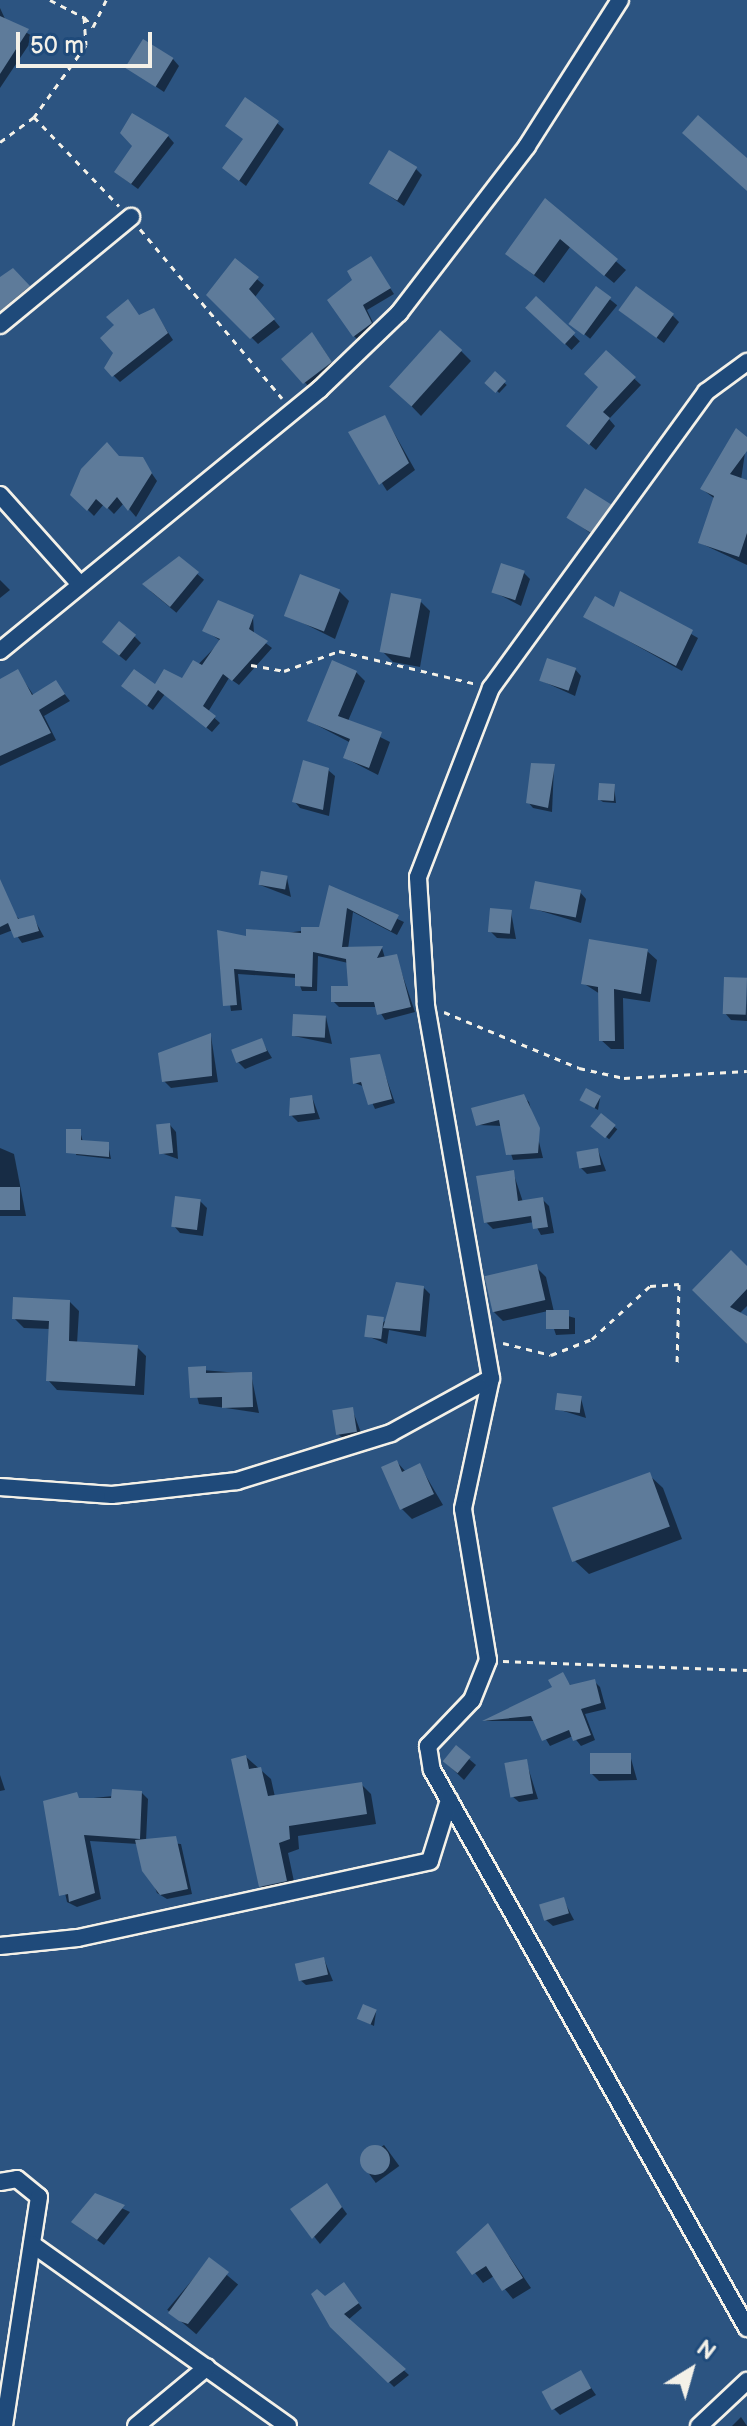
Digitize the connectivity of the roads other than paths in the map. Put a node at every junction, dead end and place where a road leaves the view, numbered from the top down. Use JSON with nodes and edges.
{"nodes":[{"id":1,"x":620,"y":0,"type":"edge"},
{"id":2,"x":131,"y":217,"type":"dead end"},
{"id":3,"x":0,"y":325,"type":"edge"},
{"id":4,"x":747,"y":362,"type":"edge"},
{"id":5,"x":0,"y":495,"type":"edge"},
{"id":6,"x":77,"y":581,"type":"junction"},
{"id":7,"x":0,"y":651,"type":"edge"},
{"id":8,"x":491,"y":1378,"type":"junction"},
{"id":9,"x":0,"y":1487,"type":"edge"},
{"id":10,"x":449,"y":1800,"type":"junction"},
{"id":11,"x":0,"y":1946,"type":"edge"},
{"id":12,"x":0,"y":2182,"type":"edge"},
{"id":13,"x":32,"y":2244,"type":"junction"},
{"id":14,"x":747,"y":2328,"type":"edge"},
{"id":15,"x":207,"y":2367,"type":"junction"},
{"id":16,"x":747,"y":2381,"type":"edge"},
{"id":17,"x":4,"y":2426,"type":"edge"},
{"id":18,"x":136,"y":2426,"type":"edge"},
{"id":19,"x":288,"y":2426,"type":"edge"},
{"id":20,"x":699,"y":2426,"type":"edge"}],
"edges":[{"from":1,"to":6,"type":"street"},
{"from":2,"to":3,"type":"street"},
{"from":4,"to":8,"type":"street"},
{"from":5,"to":6,"type":"street"},
{"from":6,"to":7,"type":"street"},
{"from":8,"to":9,"type":"street"},
{"from":8,"to":10,"type":"street"},
{"from":10,"to":11,"type":"street"},
{"from":10,"to":14,"type":"street"},
{"from":12,"to":13,"type":"street"},
{"from":13,"to":15,"type":"street"},
{"from":13,"to":17,"type":"street"},
{"from":15,"to":18,"type":"street"},
{"from":15,"to":19,"type":"street"},
{"from":16,"to":20,"type":"street"}]}
